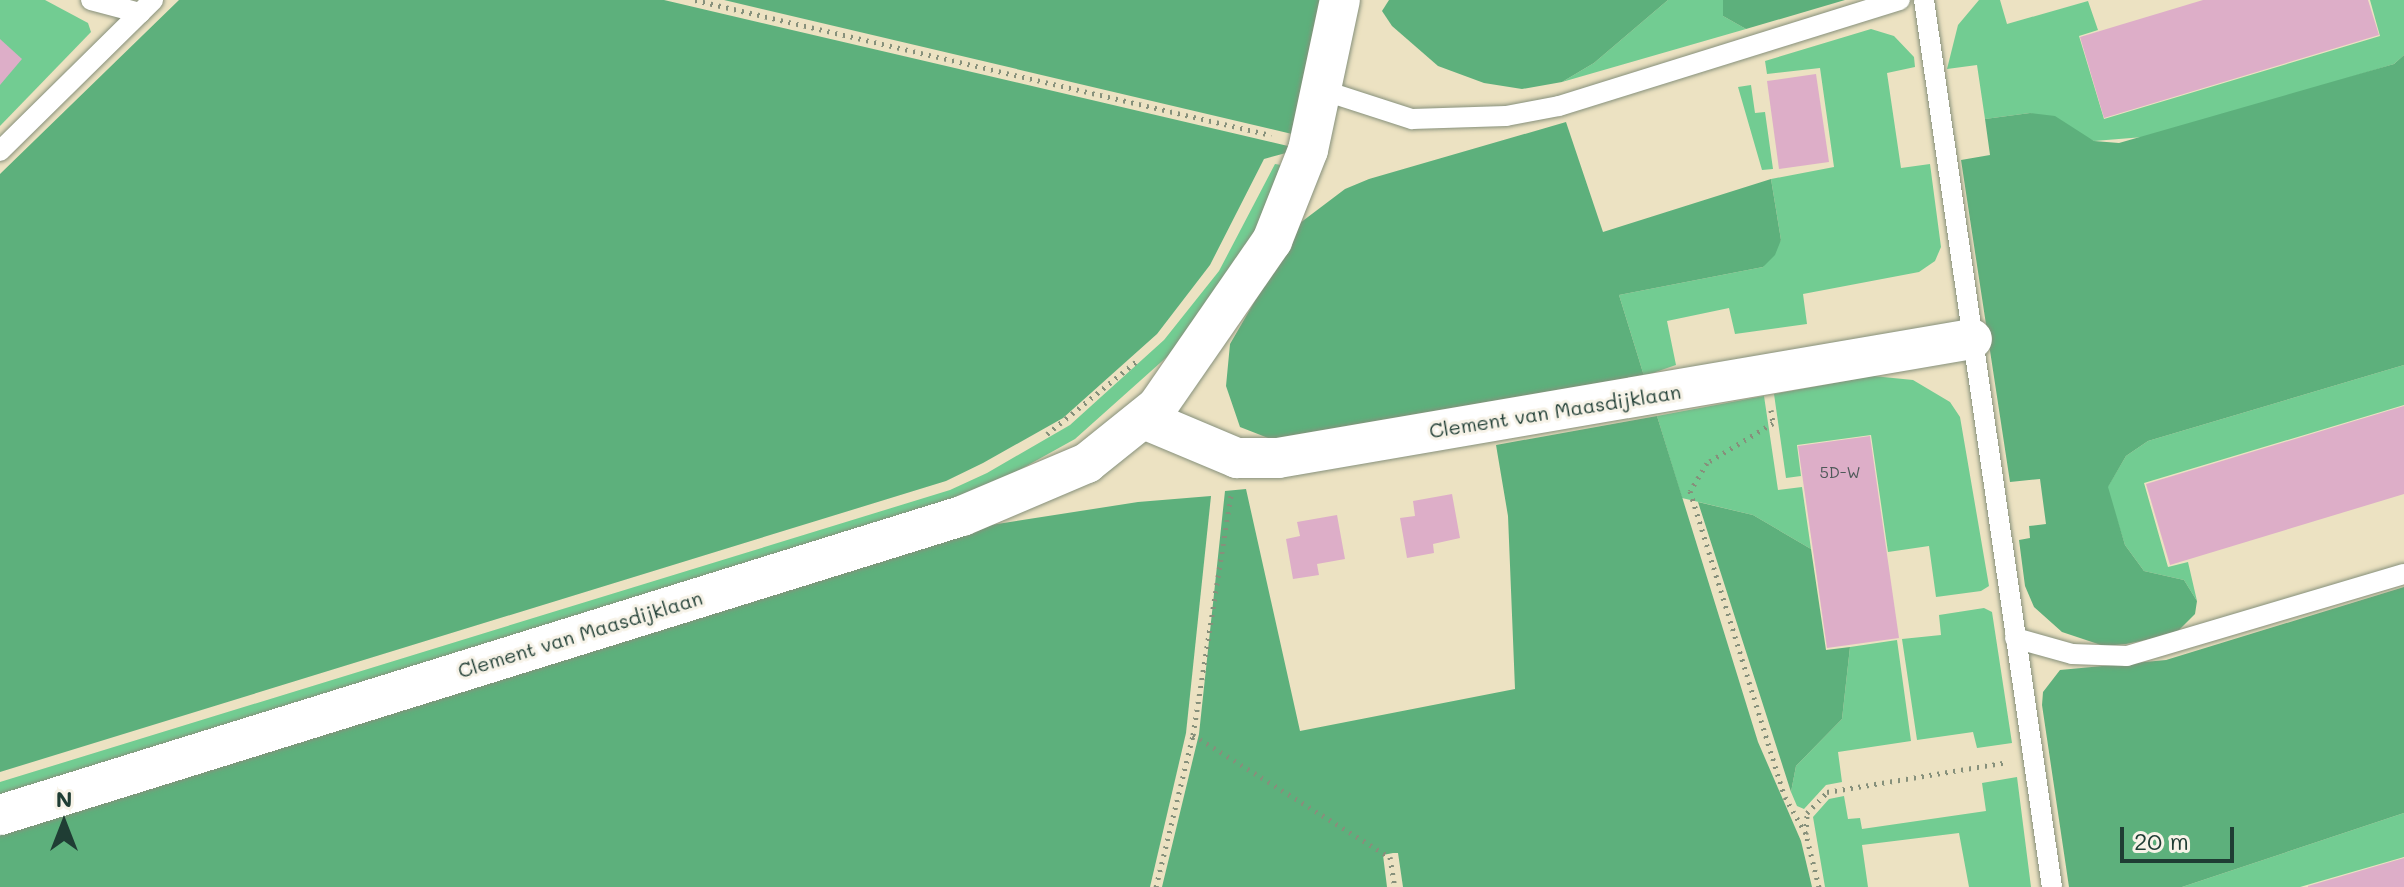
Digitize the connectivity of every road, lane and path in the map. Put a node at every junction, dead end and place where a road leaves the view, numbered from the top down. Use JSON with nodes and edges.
{"nodes":[{"id":1,"x":91,"y":0,"type":"edge"},
{"id":2,"x":695,"y":0,"type":"edge"},
{"id":3,"x":1340,"y":0,"type":"edge"},
{"id":4,"x":1900,"y":0,"type":"edge"},
{"id":5,"x":1924,"y":0,"type":"edge"},
{"id":6,"x":147,"y":7,"type":"edge"},
{"id":7,"x":1322,"y":90,"type":"junction"},
{"id":8,"x":1310,"y":144,"type":"junction"},
{"id":9,"x":0,"y":151,"type":"edge"},
{"id":10,"x":1972,"y":339,"type":"junction"},
{"id":11,"x":1144,"y":354,"type":"dead end"},
{"id":12,"x":1767,"y":377,"type":"junction"},
{"id":13,"x":1144,"y":419,"type":"junction"},
{"id":14,"x":1040,"y":438,"type":"dead end"},
{"id":15,"x":1237,"y":458,"type":"junction"},
{"id":16,"x":2404,"y":574,"type":"edge"},
{"id":17,"x":2015,"y":638,"type":"junction"},
{"id":18,"x":1193,"y":735,"type":"junction"},
{"id":19,"x":2032,"y":758,"type":"junction"},
{"id":20,"x":0,"y":815,"type":"edge"},
{"id":21,"x":1806,"y":834,"type":"junction"},
{"id":22,"x":1156,"y":887,"type":"edge"},
{"id":23,"x":1395,"y":887,"type":"edge"},
{"id":24,"x":1819,"y":887,"type":"edge"},
{"id":25,"x":2052,"y":887,"type":"edge"}],
"edges":[{"from":1,"to":6,"type":"lane"},
{"from":2,"to":8,"type":"path"},
{"from":3,"to":7,"type":"street","name":"Clement van Maasdijklaan"},
{"from":4,"to":7,"type":"lane"},
{"from":5,"to":10,"type":"lane"},
{"from":6,"to":9,"type":"lane"},
{"from":7,"to":8,"type":"street","name":"Clement van Maasdijklaan"},
{"from":8,"to":13,"type":"street","name":"Clement van Maasdijklaan"},
{"from":10,"to":12,"type":"street","name":"Clement van Maasdijklaan"},
{"from":10,"to":17,"type":"lane"},
{"from":11,"to":14,"type":"path"},
{"from":12,"to":15,"type":"street","name":"Clement van Maasdijklaan"},
{"from":12,"to":21,"type":"path"},
{"from":13,"to":15,"type":"street","name":"Clement van Maasdijklaan"},
{"from":13,"to":20,"type":"street","name":"Clement van Maasdijklaan"},
{"from":15,"to":18,"type":"path"},
{"from":16,"to":17,"type":"lane"},
{"from":17,"to":19,"type":"lane"},
{"from":18,"to":22,"type":"path"},
{"from":18,"to":23,"type":"path"},
{"from":19,"to":21,"type":"path"},
{"from":19,"to":25,"type":"lane"},
{"from":21,"to":24,"type":"path"}]}
